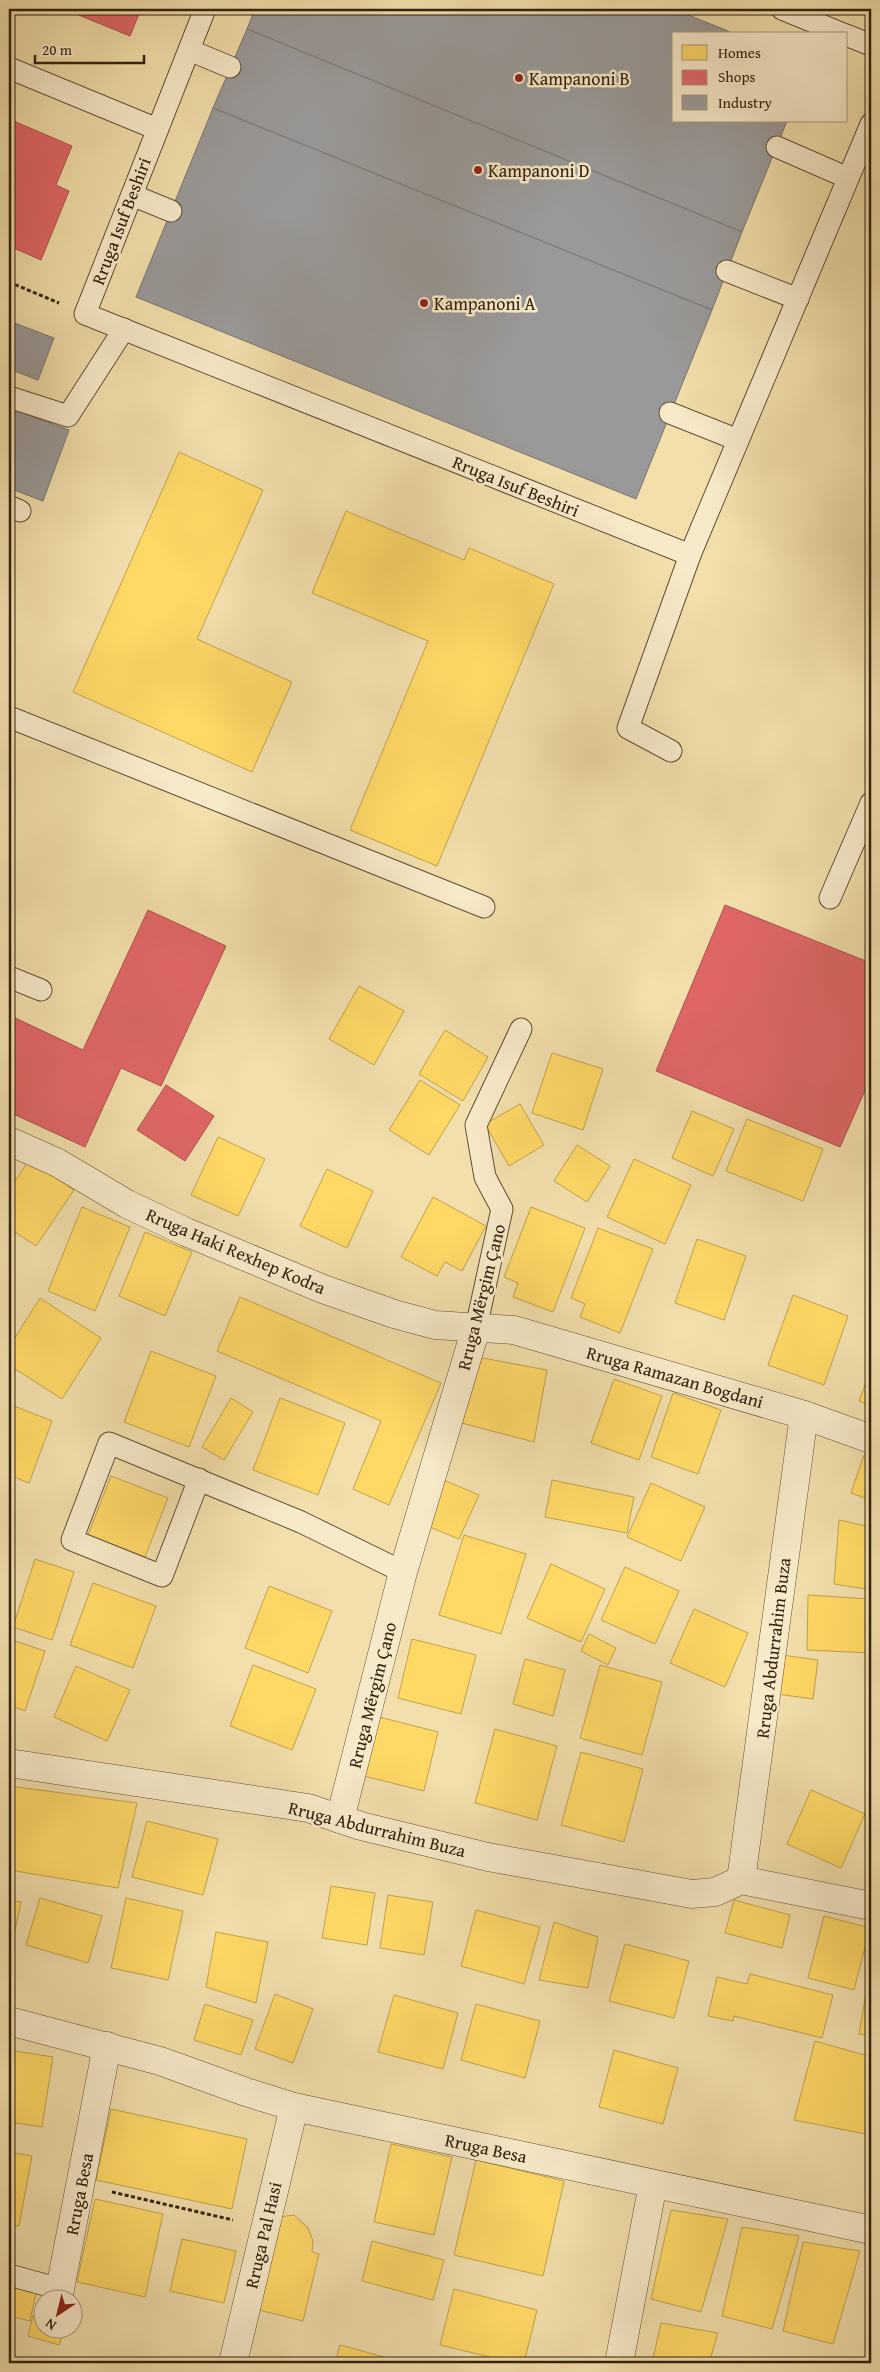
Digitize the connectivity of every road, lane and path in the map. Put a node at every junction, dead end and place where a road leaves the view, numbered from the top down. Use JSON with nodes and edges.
{"nodes":[{"id":1,"x":205,"y":9,"type":"edge"},
{"id":2,"x":782,"y":9,"type":"edge"},
{"id":3,"x":840,"y":32,"type":"edge"},
{"id":4,"x":848,"y":35,"type":"edge"},
{"id":5,"x":871,"y":46,"type":"edge"},
{"id":6,"x":189,"y":50,"type":"junction"},
{"id":7,"x":230,"y":67,"type":"dead end"},
{"id":8,"x":9,"y":68,"type":"edge"},
{"id":9,"x":871,"y":124,"type":"edge"},
{"id":10,"x":157,"y":129,"type":"junction"},
{"id":11,"x":777,"y":147,"type":"dead end"},
{"id":12,"x":848,"y":178,"type":"junction"},
{"id":13,"x":132,"y":195,"type":"junction"},
{"id":14,"x":171,"y":211,"type":"dead end"},
{"id":15,"x":727,"y":271,"type":"dead end"},
{"id":16,"x":9,"y":282,"type":"edge"},
{"id":17,"x":798,"y":299,"type":"junction"},
{"id":18,"x":85,"y":314,"type":"junction"},
{"id":19,"x":124,"y":329,"type":"junction"},
{"id":20,"x":9,"y":396,"type":"edge"},
{"id":21,"x":670,"y":413,"type":"dead end"},
{"id":22,"x":738,"y":440,"type":"junction"},
{"id":23,"x":690,"y":555,"type":"junction"},
{"id":24,"x":9,"y":717,"type":"edge"},
{"id":25,"x":670,"y":751,"type":"dead end"},
{"id":26,"x":871,"y":803,"type":"edge"},
{"id":27,"x":830,"y":898,"type":"dead end"},
{"id":28,"x":484,"y":907,"type":"dead end"},
{"id":29,"x":9,"y":977,"type":"edge"},
{"id":30,"x":41,"y":990,"type":"dead end"},
{"id":31,"x":521,"y":1029,"type":"dead end"},
{"id":32,"x":9,"y":1141,"type":"edge"},
{"id":33,"x":476,"y":1328,"type":"junction"},
{"id":34,"x":804,"y":1415,"type":"junction"},
{"id":35,"x":871,"y":1439,"type":"edge"},
{"id":36,"x":199,"y":1480,"type":"junction"},
{"id":37,"x":404,"y":1572,"type":"junction"},
{"id":38,"x":9,"y":1763,"type":"edge"},
{"id":39,"x":340,"y":1819,"type":"junction"},
{"id":40,"x":741,"y":1880,"type":"junction"},
{"id":41,"x":871,"y":1906,"type":"edge"},
{"id":42,"x":9,"y":2021,"type":"edge"},
{"id":43,"x":107,"y":2046,"type":"junction"},
{"id":44,"x":294,"y":2107,"type":"junction"},
{"id":45,"x":653,"y":2184,"type":"junction"},
{"id":46,"x":105,"y":2190,"type":"dead end"},
{"id":47,"x":265,"y":2228,"type":"junction"},
{"id":48,"x":871,"y":2230,"type":"edge"},
{"id":49,"x":9,"y":2275,"type":"edge"},
{"id":50,"x":60,"y":2289,"type":"joint"},
{"id":51,"x":233,"y":2363,"type":"edge"},
{"id":52,"x":618,"y":2363,"type":"edge"}],
"edges":[{"from":1,"to":6,"type":"lane","name":"Rruga Isuf Beshiri"},
{"from":2,"to":3,"type":"lane"},
{"from":4,"to":5,"type":"lane"},
{"from":6,"to":7,"type":"lane"},
{"from":6,"to":10,"type":"lane","name":"Rruga Isuf Beshiri"},
{"from":8,"to":10,"type":"lane"},
{"from":9,"to":12,"type":"lane"},
{"from":10,"to":13,"type":"lane","name":"Rruga Isuf Beshiri"},
{"from":11,"to":12,"type":"lane"},
{"from":12,"to":17,"type":"lane"},
{"from":13,"to":14,"type":"lane"},
{"from":13,"to":18,"type":"lane","name":"Rruga Isuf Beshiri"},
{"from":15,"to":17,"type":"lane"},
{"from":16,"to":18,"type":"path"},
{"from":17,"to":22,"type":"lane"},
{"from":18,"to":19,"type":"lane","name":"Rruga Isuf Beshiri"},
{"from":19,"to":20,"type":"lane"},
{"from":19,"to":23,"type":"lane","name":"Rruga Isuf Beshiri"},
{"from":21,"to":22,"type":"lane"},
{"from":22,"to":23,"type":"lane"},
{"from":23,"to":25,"type":"lane"},
{"from":24,"to":28,"type":"lane"},
{"from":26,"to":27,"type":"lane"},
{"from":29,"to":30,"type":"lane"},
{"from":31,"to":33,"type":"lane","name":"Rruga Mërgim Çano"},
{"from":32,"to":33,"type":"street","name":"Rruga Haki Rexhep Kodra"},
{"from":33,"to":34,"type":"street","name":"Rruga Ramazan Bogdani"},
{"from":33,"to":37,"type":"street","name":"Rruga Mërgim Çano"},
{"from":34,"to":35,"type":"street","name":"Rruga Ramazan Bogdani"},
{"from":34,"to":40,"type":"street","name":"Rruga Abdurrahim Buza"},
{"from":36,"to":36,"type":"lane"},
{"from":36,"to":37,"type":"lane"},
{"from":37,"to":39,"type":"street","name":"Rruga Mërgim Çano"},
{"from":38,"to":39,"type":"street","name":"Rruga Abdurrahim Buza"},
{"from":39,"to":40,"type":"street","name":"Rruga Abdurrahim Buza"},
{"from":40,"to":41,"type":"street"},
{"from":42,"to":43,"type":"street","name":"Rruga Besa"},
{"from":43,"to":44,"type":"street","name":"Rruga Besa"},
{"from":43,"to":50,"type":"street","name":"Rruga Besa"},
{"from":44,"to":45,"type":"street","name":"Rruga Besa"},
{"from":44,"to":47,"type":"street","name":"Rruga Pal Hasi"},
{"from":45,"to":48,"type":"street","name":"Rruga Besa"},
{"from":45,"to":52,"type":"street"},
{"from":46,"to":47,"type":"path"},
{"from":47,"to":51,"type":"street","name":"Rruga Pal Hasi"},
{"from":49,"to":50,"type":"lane","name":"Rruga Besa"}]}
